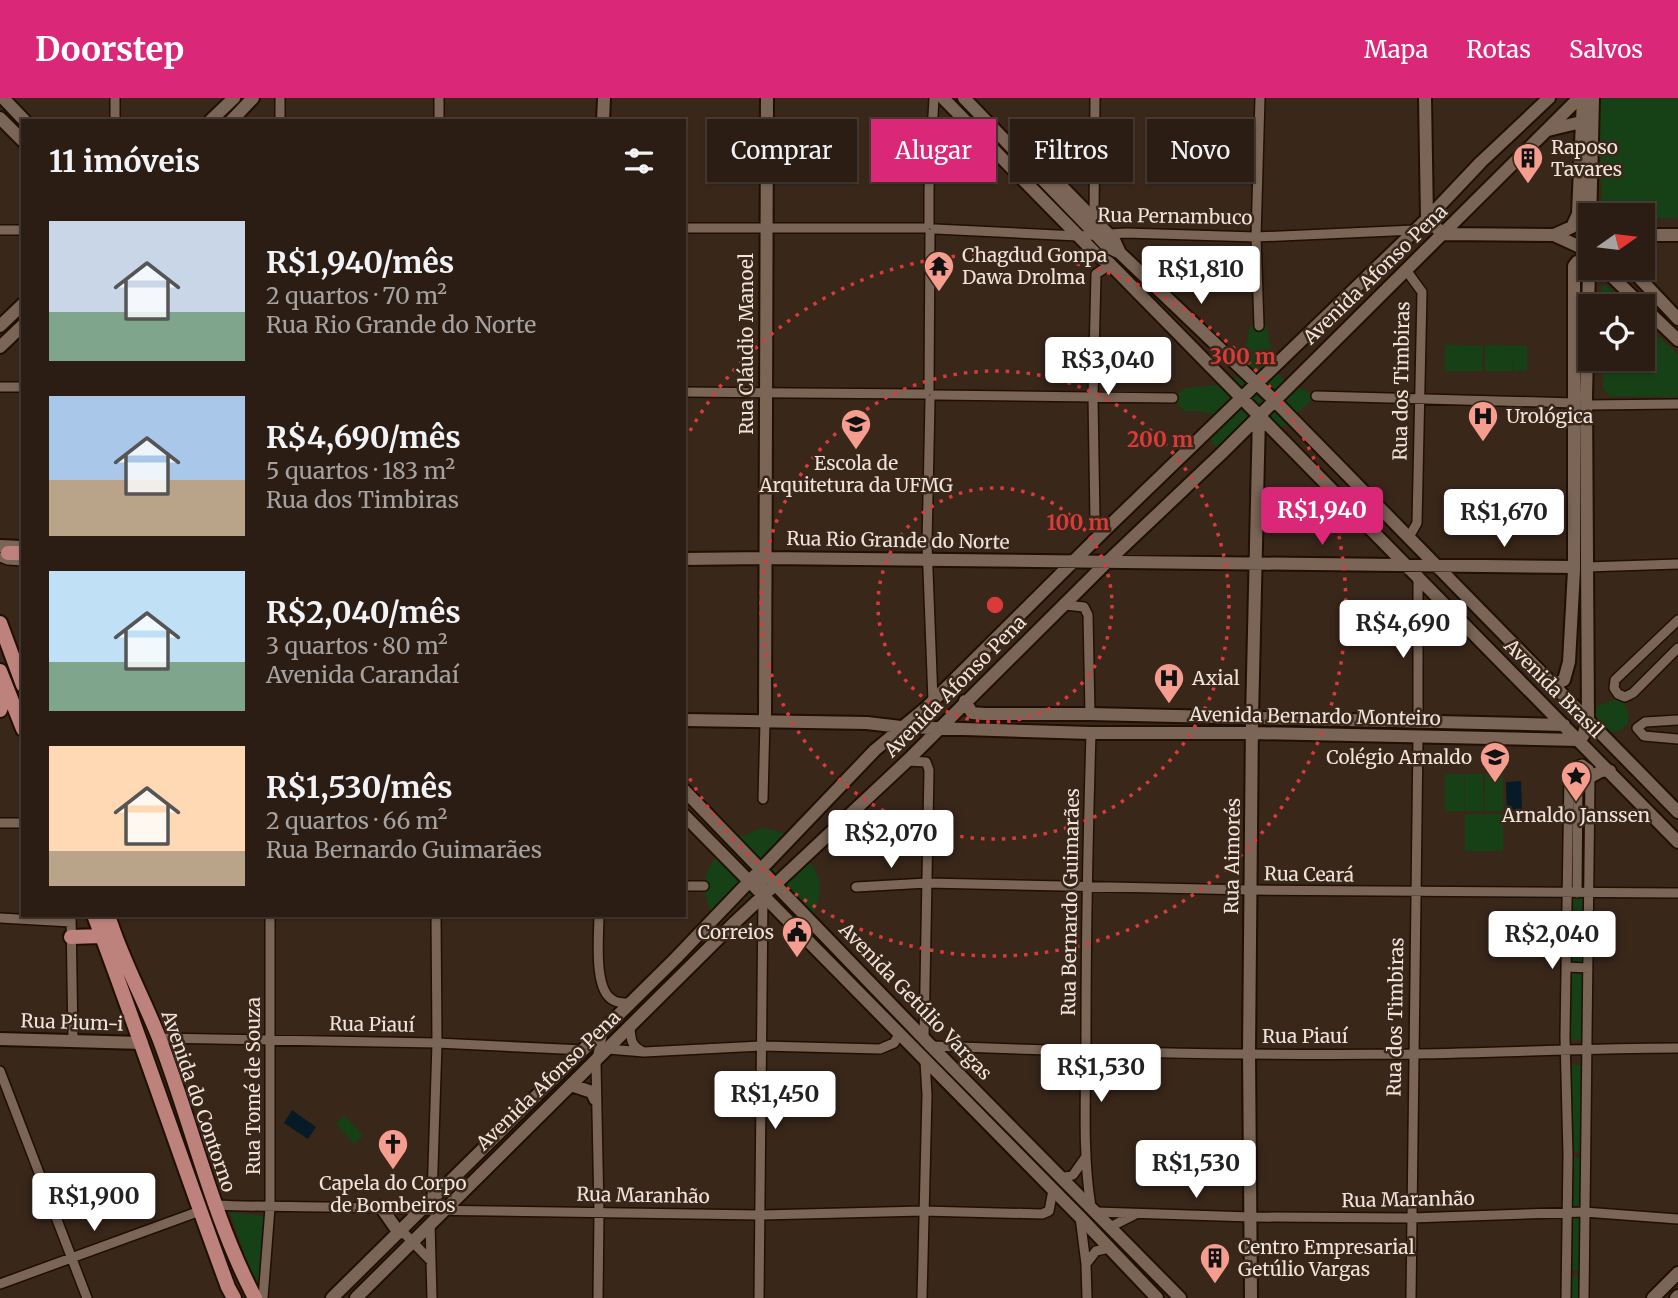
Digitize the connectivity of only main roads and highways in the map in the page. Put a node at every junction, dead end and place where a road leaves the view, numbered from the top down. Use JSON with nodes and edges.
{"nodes":[{"id":1,"x":3,"y":98,"type":"edge"},
{"id":2,"x":234,"y":98,"type":"edge"},
{"id":3,"x":253,"y":98,"type":"edge"},
{"id":4,"x":604,"y":98,"type":"edge"},
{"id":5,"x":767,"y":98,"type":"edge"},
{"id":6,"x":943,"y":98,"type":"edge"},
{"id":7,"x":954,"y":98,"type":"edge"},
{"id":8,"x":964,"y":98,"type":"edge"},
{"id":9,"x":975,"y":98,"type":"edge"},
{"id":10,"x":1425,"y":98,"type":"edge"},
{"id":11,"x":1549,"y":98,"type":"edge"},
{"id":12,"x":1581,"y":98,"type":"edge"},
{"id":13,"x":1593,"y":98,"type":"edge"},
{"id":14,"x":0,"y":118,"type":"edge"},
{"id":15,"x":23,"y":119,"type":"edge"},
{"id":16,"x":212,"y":119,"type":"edge"},
{"id":17,"x":233,"y":119,"type":"edge"},
{"id":18,"x":604,"y":119,"type":"edge"},
{"id":19,"x":1581,"y":123,"type":"junction"},
{"id":20,"x":1548,"y":130,"type":"junction"},
{"id":21,"x":1592,"y":132,"type":"junction"},
{"id":22,"x":21,"y":139,"type":"edge"},
{"id":23,"x":1578,"y":203,"type":"edge"},
{"id":24,"x":1591,"y":203,"type":"edge"},
{"id":25,"x":1578,"y":214,"type":"edge"},
{"id":26,"x":1427,"y":219,"type":"junction"},
{"id":27,"x":1443,"y":234,"type":"junction"},
{"id":28,"x":1678,"y":234,"type":"edge"},
{"id":29,"x":1554,"y":235,"type":"junction"},
{"id":30,"x":1656,"y":235,"type":"edge"},
{"id":31,"x":1105,"y":244,"type":"junction"},
{"id":32,"x":1578,"y":246,"type":"edge"},
{"id":33,"x":1578,"y":262,"type":"edge"},
{"id":34,"x":1616,"y":280,"type":"edge"},
{"id":35,"x":1641,"y":280,"type":"edge"},
{"id":36,"x":21,"y":306,"type":"edge"},
{"id":37,"x":1678,"y":320,"type":"edge"},
{"id":38,"x":0,"y":326,"type":"edge"},
{"id":39,"x":21,"y":327,"type":"edge"},
{"id":40,"x":1678,"y":340,"type":"edge"},
{"id":41,"x":0,"y":347,"type":"edge"},
{"id":42,"x":1256,"y":384,"type":"junction"},
{"id":43,"x":1243,"y":398,"type":"junction"},
{"id":44,"x":1274,"y":400,"type":"junction"},
{"id":45,"x":1259,"y":415,"type":"junction"},
{"id":46,"x":1236,"y":439,"type":"junction"},
{"id":47,"x":1258,"y":450,"type":"junction"},
{"id":48,"x":1123,"y":547,"type":"junction"},
{"id":49,"x":766,"y":558,"type":"junction"},
{"id":50,"x":1390,"y":558,"type":"junction"},
{"id":51,"x":686,"y":559,"type":"edge"},
{"id":52,"x":1075,"y":561,"type":"junction"},
{"id":53,"x":1131,"y":561,"type":"junction"},
{"id":54,"x":1107,"y":562,"type":"junction"},
{"id":55,"x":1255,"y":563,"type":"junction"},
{"id":56,"x":1404,"y":564,"type":"junction"},
{"id":57,"x":1433,"y":564,"type":"junction"},
{"id":58,"x":1582,"y":571,"type":"junction"},
{"id":59,"x":1418,"y":579,"type":"junction"},
{"id":60,"x":1429,"y":589,"type":"junction"},
{"id":61,"x":1418,"y":598,"type":"road end"},
{"id":62,"x":0,"y":623,"type":"edge"},
{"id":63,"x":0,"y":670,"type":"edge"},
{"id":64,"x":21,"y":680,"type":"edge"},
{"id":65,"x":1553,"y":685,"type":"junction"},
{"id":66,"x":0,"y":690,"type":"edge"},
{"id":67,"x":965,"y":701,"type":"junction"},
{"id":68,"x":0,"y":711,"type":"edge"},
{"id":69,"x":21,"y":711,"type":"edge"},
{"id":70,"x":984,"y":714,"type":"junction"},
{"id":71,"x":1252,"y":718,"type":"junction"},
{"id":72,"x":686,"y":720,"type":"edge"},
{"id":73,"x":1588,"y":720,"type":"junction"},
{"id":74,"x":765,"y":722,"type":"junction"},
{"id":75,"x":867,"y":723,"type":"junction"},
{"id":76,"x":1564,"y":725,"type":"junction"},
{"id":77,"x":901,"y":727,"type":"junction"},
{"id":78,"x":942,"y":727,"type":"junction"},
{"id":79,"x":984,"y":730,"type":"junction"},
{"id":80,"x":1253,"y":733,"type":"junction"},
{"id":81,"x":1579,"y":740,"type":"junction"},
{"id":82,"x":875,"y":750,"type":"junction"},
{"id":83,"x":1610,"y":771,"type":"junction"},
{"id":84,"x":1584,"y":774,"type":"road end"},
{"id":85,"x":686,"y":792,"type":"edge"},
{"id":86,"x":1678,"y":812,"type":"edge"},
{"id":87,"x":686,"y":817,"type":"edge"},
{"id":88,"x":1678,"y":842,"type":"edge"},
{"id":89,"x":761,"y":870,"type":"junction"},
{"id":90,"x":749,"y":881,"type":"junction"},
{"id":91,"x":775,"y":885,"type":"junction"},
{"id":92,"x":763,"y":895,"type":"junction"},
{"id":93,"x":95,"y":917,"type":"edge"},
{"id":94,"x":110,"y":917,"type":"edge"},
{"id":95,"x":71,"y":925,"type":"edge"},
{"id":96,"x":108,"y":938,"type":"junction"},
{"id":97,"x":0,"y":1039,"type":"edge"},
{"id":98,"x":142,"y":1043,"type":"junction"},
{"id":99,"x":571,"y":1085,"type":"junction"},
{"id":100,"x":595,"y":1099,"type":"road end"},
{"id":101,"x":1077,"y":1194,"type":"junction"},
{"id":102,"x":382,"y":1208,"type":"road end"},
{"id":103,"x":1080,"y":1217,"type":"junction"},
{"id":104,"x":1110,"y":1227,"type":"junction"},
{"id":105,"x":400,"y":1232,"type":"junction"},
{"id":106,"x":1109,"y":1248,"type":"junction"},
{"id":107,"x":1678,"y":1273,"type":"edge"},
{"id":108,"x":234,"y":1298,"type":"edge"},
{"id":109,"x":255,"y":1298,"type":"edge"},
{"id":110,"x":332,"y":1298,"type":"edge"},
{"id":111,"x":356,"y":1298,"type":"edge"},
{"id":112,"x":1157,"y":1298,"type":"edge"},
{"id":113,"x":1180,"y":1298,"type":"edge"},
{"id":114,"x":1251,"y":1298,"type":"edge"},
{"id":115,"x":1653,"y":1298,"type":"edge"}],
"edges":[{"from":1,"to":15,"type":"main road"},
{"from":2,"to":16,"type":"main road"},
{"from":3,"to":17,"type":"main road"},
{"from":4,"to":18,"type":"main road"},
{"from":5,"to":49,"type":"main road","name":"Rua Cláudio Manoel"},
{"from":6,"to":31,"type":"main road","name":"Avenida Brasil"},
{"from":7,"to":31,"type":"main road","name":"Avenida Brasil"},
{"from":8,"to":31,"type":"main road","name":"Avenida Brasil"},
{"from":9,"to":31,"type":"main road","name":"Avenida Brasil"},
{"from":10,"to":26,"type":"main road"},
{"from":11,"to":26,"type":"main road","name":"Avenida Afonso Pena"},
{"from":12,"to":19,"type":"main road"},
{"from":12,"to":20,"type":"main road","name":"Avenida Afonso Pena"},
{"from":13,"to":21,"type":"main road"},
{"from":14,"to":22,"type":"main road"},
{"from":19,"to":20,"type":"main road"},
{"from":19,"to":21,"type":"main road"},
{"from":19,"to":23,"type":"main road"},
{"from":20,"to":27,"type":"main road","name":"Avenida Afonso Pena"},
{"from":21,"to":24,"type":"main road"},
{"from":25,"to":29,"type":"main road"},
{"from":26,"to":27,"type":"main road"},
{"from":26,"to":42,"type":"main road","name":"Avenida Afonso Pena"},
{"from":27,"to":29,"type":"main road"},
{"from":27,"to":44,"type":"main road","name":"Avenida Afonso Pena"},
{"from":28,"to":30,"type":"main road"},
{"from":29,"to":32,"type":"main road"},
{"from":31,"to":42,"type":"main road","name":"Avenida Brasil"},
{"from":31,"to":43,"type":"main road","name":"Avenida Brasil"},
{"from":33,"to":58,"type":"main road"},
{"from":34,"to":40,"type":"main road"},
{"from":35,"to":37,"type":"main road"},
{"from":36,"to":38,"type":"main road"},
{"from":39,"to":41,"type":"main road"},
{"from":42,"to":43,"type":"main road","name":"Avenida Afonso Pena"},
{"from":42,"to":44,"type":"main road","name":"Avenida Brasil"},
{"from":43,"to":45,"type":"main road","name":"Avenida Brasil"},
{"from":43,"to":52,"type":"main road","name":"Avenida Afonso Pena"},
{"from":44,"to":45,"type":"main road","name":"Avenida Afonso Pena"},
{"from":44,"to":57,"type":"main road","name":"Avenida Brasil"},
{"from":45,"to":46,"type":"main road","name":"Avenida Afonso Pena"},
{"from":45,"to":47,"type":"main road","name":"Rua Aimorés"},
{"from":45,"to":50,"type":"main road","name":"Avenida Brasil"},
{"from":46,"to":47,"type":"main road"},
{"from":46,"to":48,"type":"main road","name":"Avenida Afonso Pena"},
{"from":47,"to":55,"type":"main road","name":"Rua Aimorés"},
{"from":48,"to":53,"type":"main road"},
{"from":48,"to":54,"type":"main road","name":"Avenida Afonso Pena"},
{"from":49,"to":51,"type":"main road","name":"Rua Rio Grande do Norte"},
{"from":49,"to":52,"type":"main road","name":"Rua Rio Grande do Norte"},
{"from":49,"to":74,"type":"main road","name":"Rua Cláudio Manoel"},
{"from":50,"to":55,"type":"main road","name":"Rua Rio Grande do Norte"},
{"from":50,"to":56,"type":"main road","name":"Rua Rio Grande do Norte"},
{"from":52,"to":54,"type":"main road","name":"Rua Rio Grande do Norte"},
{"from":52,"to":77,"type":"main road","name":"Avenida Afonso Pena"},
{"from":53,"to":54,"type":"main road","name":"Rua Rio Grande do Norte"},
{"from":53,"to":55,"type":"main road","name":"Rua Rio Grande do Norte"},
{"from":54,"to":67,"type":"main road","name":"Avenida Afonso Pena"},
{"from":55,"to":71,"type":"main road","name":"Rua Aimorés"},
{"from":56,"to":57,"type":"main road","name":"Rua Rio Grande do Norte"},
{"from":56,"to":59,"type":"main road","name":"Avenida Brasil"},
{"from":57,"to":58,"type":"main road","name":"Rua Rio Grande do Norte"},
{"from":57,"to":59,"type":"main road"},
{"from":57,"to":65,"type":"main road","name":"Avenida Brasil"},
{"from":58,"to":65,"type":"main road"},
{"from":58,"to":73,"type":"main road"},
{"from":59,"to":60,"type":"main road","name":"Avenida Brasil"},
{"from":60,"to":61,"type":"main road"},
{"from":60,"to":76,"type":"main road","name":"Avenida Brasil"},
{"from":62,"to":64,"type":"main road"},
{"from":63,"to":69,"type":"main road"},
{"from":65,"to":73,"type":"main road","name":"Avenida Brasil"},
{"from":66,"to":68,"type":"main road"},
{"from":67,"to":70,"type":"main road"},
{"from":67,"to":78,"type":"main road","name":"Avenida Afonso Pena"},
{"from":68,"to":69,"type":"main road"},
{"from":70,"to":71,"type":"main road","name":"Avenida Bernardo Monteiro"},
{"from":70,"to":79,"type":"main road"},
{"from":71,"to":76,"type":"main road","name":"Avenida Bernardo Monteiro"},
{"from":71,"to":80,"type":"main road","name":"Rua Aimorés"},
{"from":72,"to":74,"type":"main road","name":"Avenida Bernardo Monteiro"},
{"from":73,"to":81,"type":"main road"},
{"from":73,"to":86,"type":"main road","name":"Avenida Brasil"},
{"from":74,"to":75,"type":"main road","name":"Avenida Bernardo Monteiro"},
{"from":75,"to":77,"type":"main road","name":"Avenida Bernardo Monteiro"},
{"from":75,"to":82,"type":"main road"},
{"from":76,"to":81,"type":"main road","name":"Avenida Brasil"},
{"from":77,"to":78,"type":"main road","name":"Avenida Bernardo Monteiro"},
{"from":77,"to":82,"type":"main road","name":"Avenida Afonso Pena"},
{"from":78,"to":79,"type":"main road","name":"Avenida Bernardo Monteiro"},
{"from":78,"to":91,"type":"main road","name":"Avenida Afonso Pena"},
{"from":79,"to":80,"type":"main road","name":"Avenida Bernardo Monteiro"},
{"from":80,"to":81,"type":"main road","name":"Avenida Bernardo Monteiro"},
{"from":80,"to":114,"type":"main road","name":"Rua Aimorés"},
{"from":81,"to":83,"type":"main road","name":"Avenida Brasil"},
{"from":82,"to":89,"type":"main road","name":"Avenida Afonso Pena"},
{"from":83,"to":84,"type":"main road"},
{"from":83,"to":88,"type":"main road","name":"Avenida Brasil"},
{"from":85,"to":89,"type":"main road","name":"Avenida Getúlio Vargas"},
{"from":87,"to":90,"type":"main road","name":"Avenida Getúlio Vargas"},
{"from":89,"to":90,"type":"main road","name":"Avenida Afonso Pena"},
{"from":89,"to":91,"type":"main road","name":"Avenida Getúlio Vargas"},
{"from":90,"to":92,"type":"main road","name":"Avenida Getúlio Vargas"},
{"from":90,"to":105,"type":"main road","name":"Avenida Afonso Pena"},
{"from":91,"to":92,"type":"main road","name":"Avenida Afonso Pena"},
{"from":91,"to":101,"type":"main road","name":"Avenida Getúlio Vargas"},
{"from":92,"to":99,"type":"main road","name":"Avenida Afonso Pena"},
{"from":92,"to":103,"type":"main road","name":"Avenida Getúlio Vargas"},
{"from":93,"to":96,"type":"main road","name":"Avenida do Contorno"},
{"from":94,"to":96,"type":"main road"},
{"from":95,"to":96,"type":"main road"},
{"from":96,"to":98,"type":"main road","name":"Avenida do Contorno"},
{"from":96,"to":109,"type":"main road","name":"Avenida do Contorno"},
{"from":97,"to":98,"type":"main road","name":"Rua Pium-i"},
{"from":98,"to":108,"type":"main road","name":"Avenida do Contorno"},
{"from":99,"to":100,"type":"main road"},
{"from":99,"to":111,"type":"main road","name":"Avenida Afonso Pena"},
{"from":101,"to":103,"type":"main road"},
{"from":101,"to":104,"type":"main road","name":"Avenida Getúlio Vargas"},
{"from":102,"to":105,"type":"main road"},
{"from":103,"to":106,"type":"main road","name":"Avenida Getúlio Vargas"},
{"from":104,"to":106,"type":"main road"},
{"from":104,"to":113,"type":"main road","name":"Avenida Getúlio Vargas"},
{"from":105,"to":110,"type":"main road","name":"Avenida Afonso Pena"},
{"from":106,"to":112,"type":"main road","name":"Avenida Getúlio Vargas"},
{"from":107,"to":115,"type":"main road"}]}
